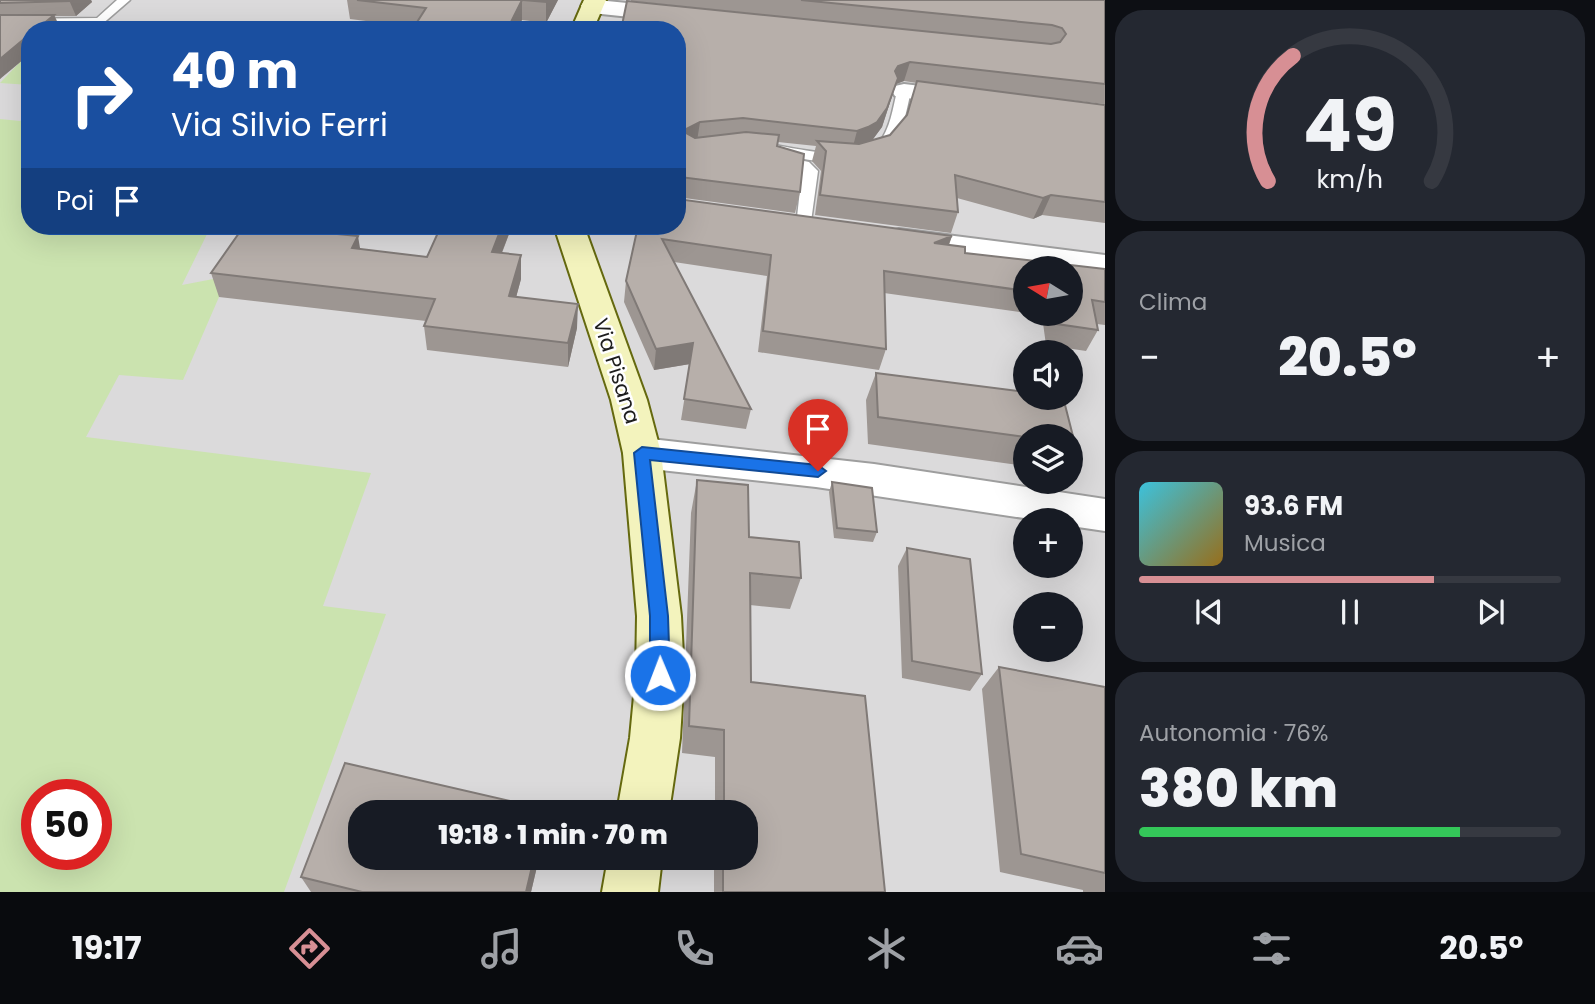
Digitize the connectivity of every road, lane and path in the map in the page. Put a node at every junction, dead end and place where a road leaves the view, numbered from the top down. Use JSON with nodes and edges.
{"nodes":[{"id":1,"x":124,"y":0,"type":"edge"},
{"id":2,"x":593,"y":3,"type":"edge"},
{"id":3,"x":702,"y":17,"type":"edge"},
{"id":4,"x":101,"y":21,"type":"edge"},
{"id":5,"x":586,"y":21,"type":"edge"},
{"id":6,"x":0,"y":23,"type":"edge"},
{"id":7,"x":21,"y":23,"type":"edge"},
{"id":8,"x":904,"y":92,"type":"joint"},
{"id":9,"x":984,"y":101,"type":"edge"},
{"id":10,"x":805,"y":226,"type":"edge"},
{"id":11,"x":572,"y":235,"type":"edge"},
{"id":12,"x":873,"y":235,"type":"edge"},
{"id":13,"x":1105,"y":265,"type":"edge"},
{"id":14,"x":642,"y":453,"type":"junction"},
{"id":15,"x":1105,"y":515,"type":"edge"},
{"id":16,"x":645,"y":800,"type":"edge"},
{"id":17,"x":633,"y":870,"type":"edge"},
{"id":18,"x":630,"y":892,"type":"edge"}],
"edges":[{"from":1,"to":4,"type":"lane"},
{"from":2,"to":3,"type":"street"},
{"from":2,"to":5,"type":"main road"},
{"from":6,"to":7,"type":"lane"},
{"from":8,"to":9,"type":"street"},
{"from":8,"to":10,"type":"lane"},
{"from":11,"to":14,"type":"main road","name":"Via Pisana"},
{"from":12,"to":13,"type":"street"},
{"from":14,"to":15,"type":"street"},
{"from":14,"to":16,"type":"main road","name":"Via Pisana"},
{"from":17,"to":18,"type":"main road"}]}
